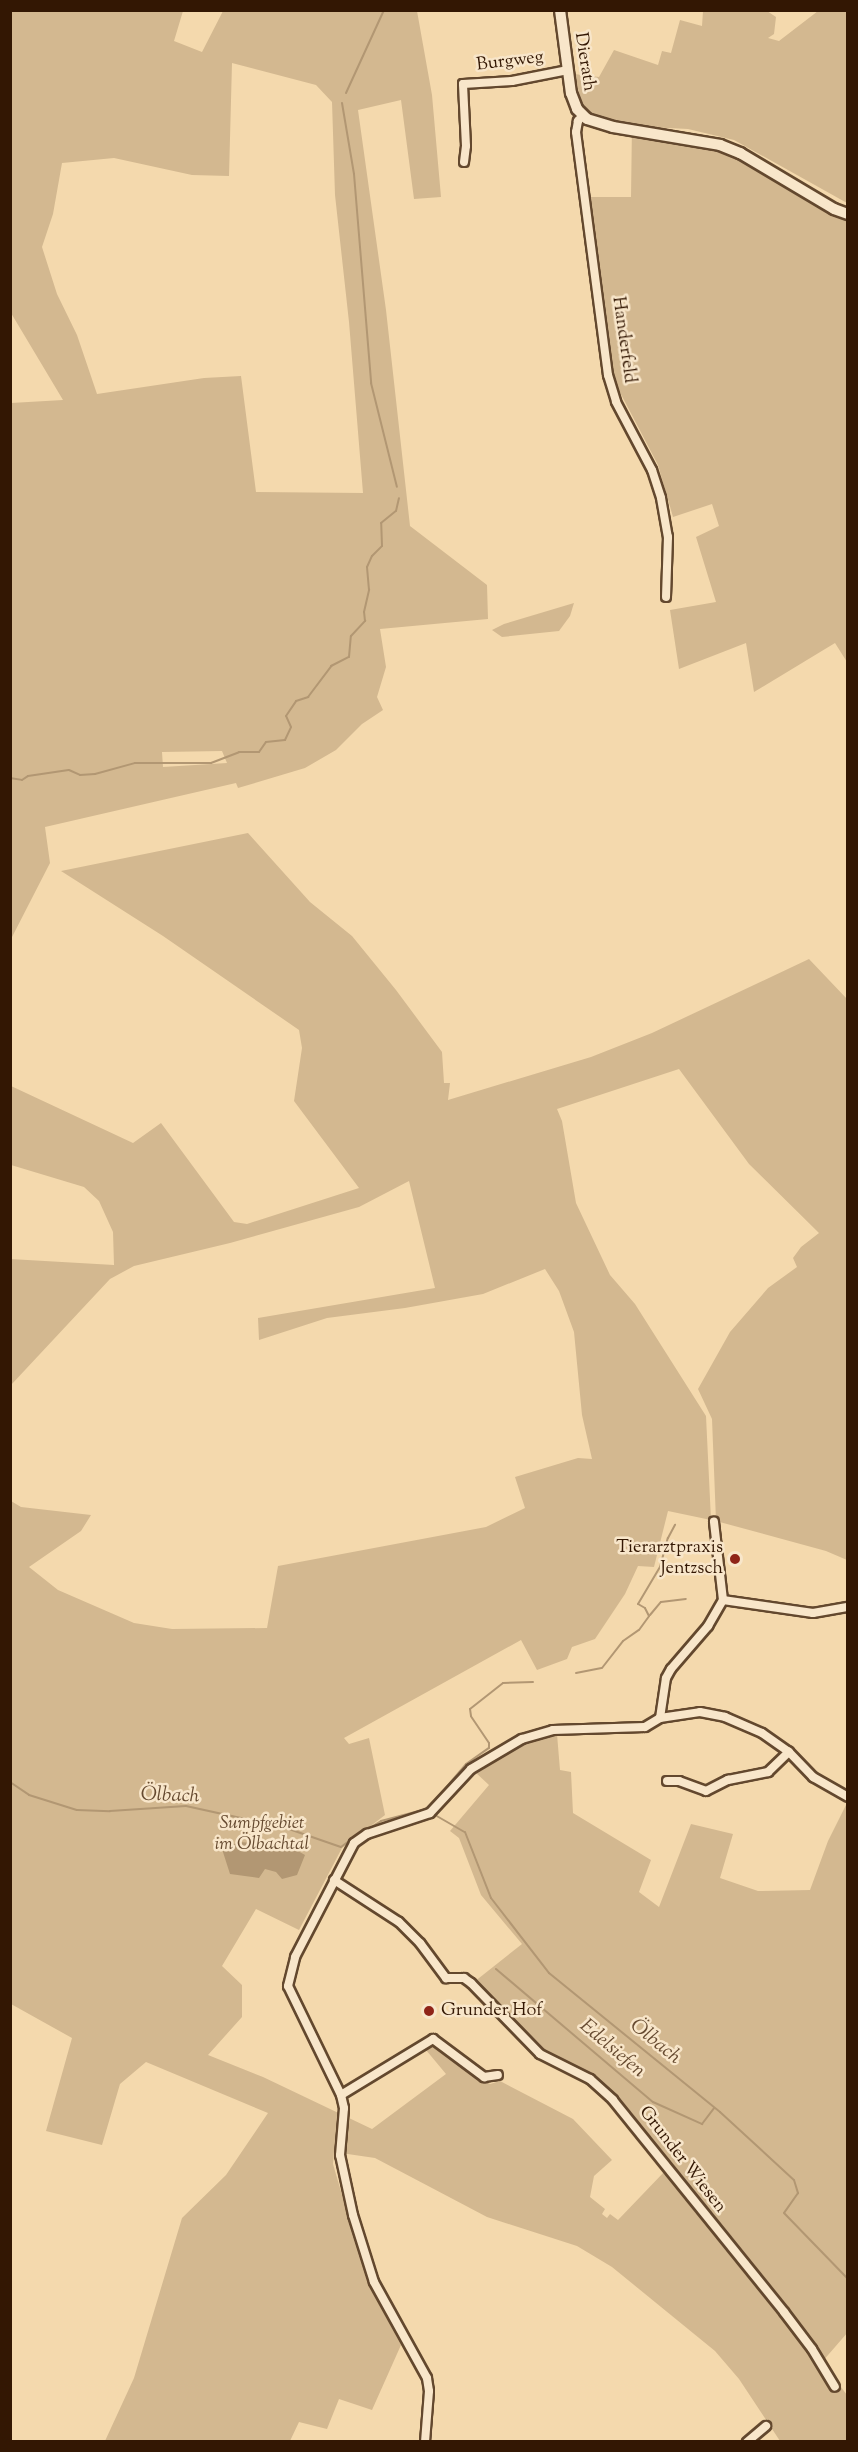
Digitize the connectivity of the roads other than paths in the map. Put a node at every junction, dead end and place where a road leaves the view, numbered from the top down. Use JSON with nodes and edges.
{"nodes":[{"id":1,"x":560,"y":10,"type":"edge"},
{"id":2,"x":567,"y":70,"type":"junction"},
{"id":3,"x":583,"y":115,"type":"junction"},
{"id":4,"x":464,"y":162,"type":"dead end"},
{"id":5,"x":848,"y":214,"type":"edge"},
{"id":6,"x":666,"y":597,"type":"dead end"},
{"id":7,"x":714,"y":1522,"type":"dead end"},
{"id":8,"x":723,"y":1600,"type":"junction"},
{"id":9,"x":848,"y":1607,"type":"edge"},
{"id":10,"x":660,"y":1718,"type":"junction"},
{"id":11,"x":789,"y":1752,"type":"junction"},
{"id":12,"x":667,"y":1781,"type":"dead end"},
{"id":13,"x":848,"y":1797,"type":"edge"},
{"id":14,"x":334,"y":1880,"type":"junction"},
{"id":15,"x":498,"y":2075,"type":"dead end"},
{"id":16,"x":341,"y":2095,"type":"junction"},
{"id":17,"x":835,"y":2387,"type":"dead end"},
{"id":18,"x":766,"y":2426,"type":"dead end"},
{"id":19,"x":425,"y":2442,"type":"edge"},
{"id":20,"x":747,"y":2442,"type":"edge"}],
"edges":[{"from":1,"to":2,"type":"street","name":"Dierath"},
{"from":2,"to":3,"type":"street","name":"Dierath"},
{"from":2,"to":4,"type":"street","name":"Burgweg"},
{"from":3,"to":5,"type":"street"},
{"from":3,"to":6,"type":"street","name":"Handerfeld"},
{"from":7,"to":8,"type":"street"},
{"from":8,"to":9,"type":"street"},
{"from":8,"to":10,"type":"street"},
{"from":10,"to":11,"type":"street"},
{"from":10,"to":14,"type":"street"},
{"from":11,"to":12,"type":"street"},
{"from":11,"to":13,"type":"street"},
{"from":14,"to":16,"type":"street"},
{"from":14,"to":17,"type":"street","name":"Grunder Wiesen"},
{"from":15,"to":16,"type":"street"},
{"from":16,"to":19,"type":"street"},
{"from":18,"to":20,"type":"street"}]}
